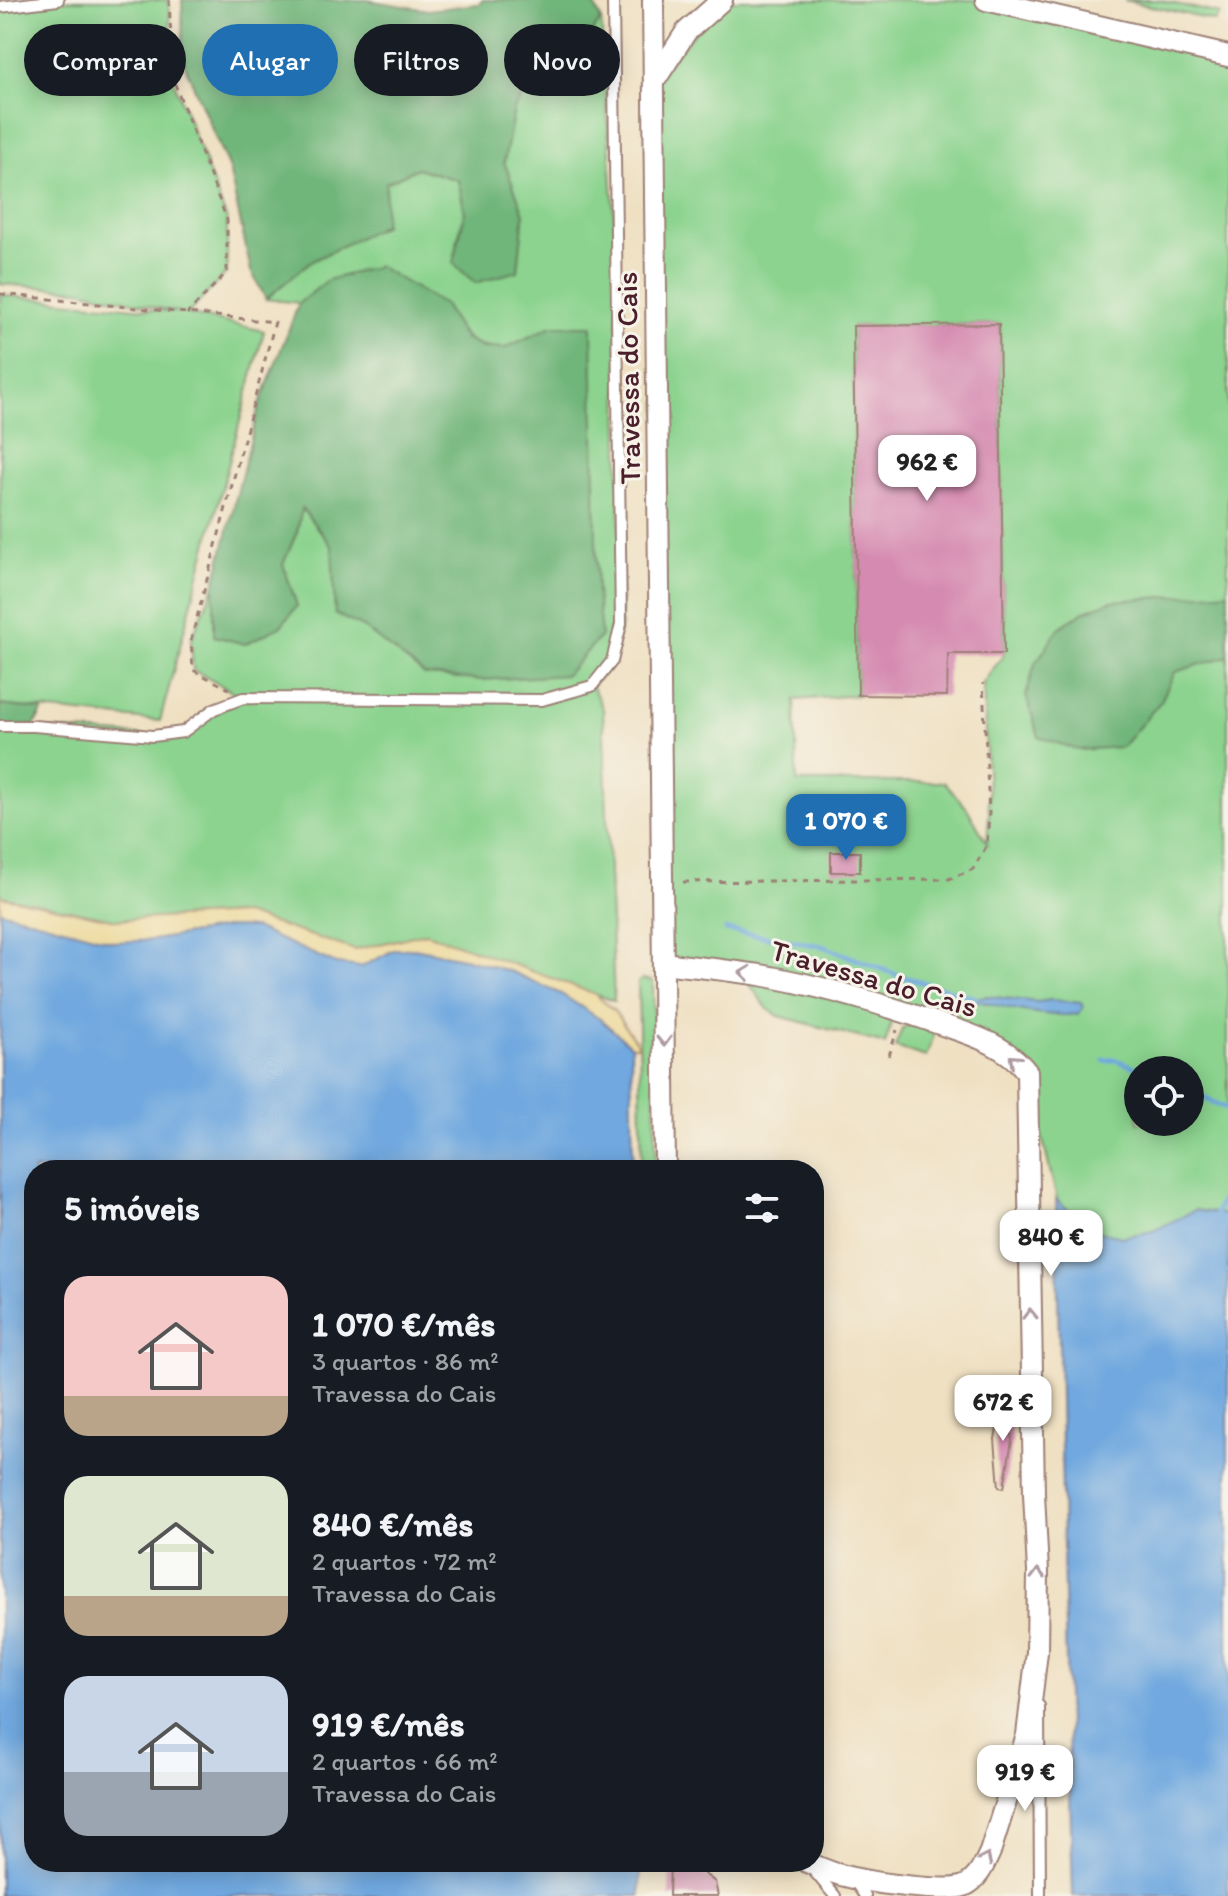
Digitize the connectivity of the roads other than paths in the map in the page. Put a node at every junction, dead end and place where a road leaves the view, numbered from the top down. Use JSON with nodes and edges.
{"nodes":[{"id":1,"x":58,"y":0,"type":"edge"},
{"id":2,"x":613,"y":0,"type":"edge"},
{"id":3,"x":653,"y":0,"type":"edge"},
{"id":4,"x":722,"y":0,"type":"edge"},
{"id":5,"x":986,"y":0,"type":"edge"},
{"id":6,"x":0,"y":7,"type":"edge"},
{"id":7,"x":1228,"y":56,"type":"edge"},
{"id":8,"x":655,"y":80,"type":"junction"},
{"id":9,"x":0,"y":726,"type":"edge"},
{"id":10,"x":663,"y":963,"type":"junction"},
{"id":11,"x":665,"y":1160,"type":"edge"},
{"id":12,"x":1037,"y":1652,"type":"junction"},
{"id":13,"x":824,"y":1868,"type":"edge"},
{"id":14,"x":815,"y":1872,"type":"edge"},
{"id":15,"x":909,"y":1891,"type":"edge"},
{"id":16,"x":835,"y":1896,"type":"edge"},
{"id":17,"x":1040,"y":1896,"type":"edge"}],
"edges":[{"from":1,"to":6,"type":"lane"},
{"from":2,"to":9,"type":"lane"},
{"from":3,"to":8,"type":"street","name":"Travessa do Cais"},
{"from":4,"to":8,"type":"street"},
{"from":5,"to":7,"type":"street"},
{"from":8,"to":10,"type":"street","name":"Travessa do Cais"},
{"from":10,"to":11,"type":"street","name":"Travessa do Cais","one_way":true},
{"from":12,"to":10,"type":"street","name":"Travessa do Cais","one_way":true},
{"from":15,"to":12,"type":"street","name":"Travessa do Cais","one_way":true},
{"from":12,"to":17,"type":"lane"},
{"from":13,"to":15,"type":"street","name":"Travessa do Cais"},
{"from":14,"to":16,"type":"lane"}]}
